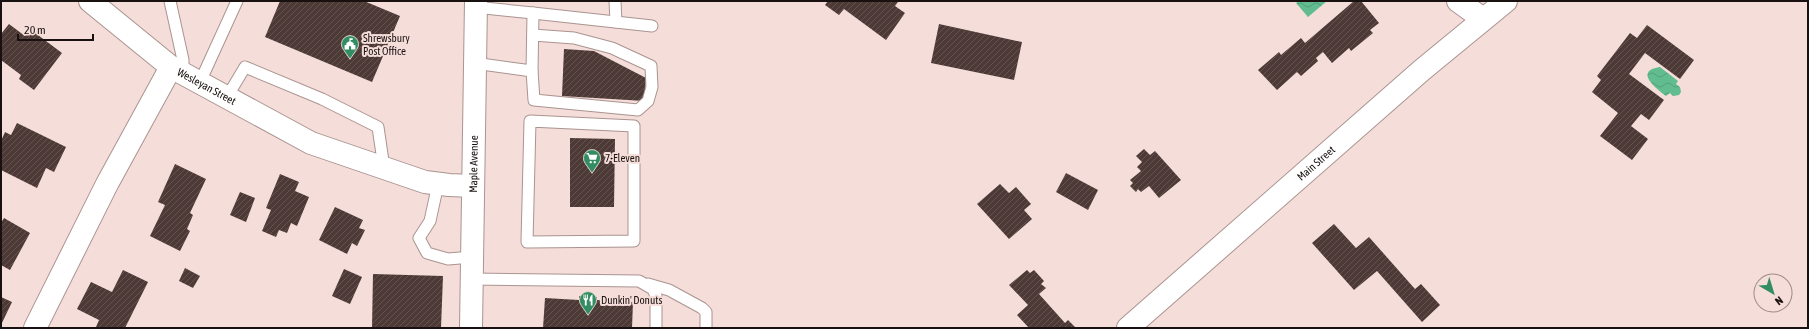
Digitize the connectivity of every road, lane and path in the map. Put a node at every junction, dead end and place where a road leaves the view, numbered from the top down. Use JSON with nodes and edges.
{"nodes":[{"id":1,"x":90,"y":1,"type":"edge"},
{"id":2,"x":170,"y":1,"type":"edge"},
{"id":3,"x":236,"y":1,"type":"edge"},
{"id":4,"x":615,"y":1,"type":"edge"},
{"id":5,"x":1458,"y":1,"type":"edge"},
{"id":6,"x":1506,"y":1,"type":"edge"},
{"id":7,"x":476,"y":4,"type":"edge"},
{"id":8,"x":533,"y":12,"type":"junction"},
{"id":9,"x":1483,"y":19,"type":"junction"},
{"id":10,"x":616,"y":22,"type":"junction"},
{"id":11,"x":652,"y":26,"type":"dead end"},
{"id":12,"x":533,"y":35,"type":"junction"},
{"id":13,"x":474,"y":63,"type":"junction"},
{"id":14,"x":532,"y":71,"type":"junction"},
{"id":15,"x":185,"y":74,"type":"junction"},
{"id":16,"x":227,"y":97,"type":"junction"},
{"id":17,"x":530,"y":143,"type":"joint"},
{"id":18,"x":384,"y":168,"type":"junction"},
{"id":19,"x":438,"y":184,"type":"junction"},
{"id":20,"x":472,"y":186,"type":"junction"},
{"id":21,"x":472,"y":257,"type":"junction"},
{"id":22,"x":471,"y":279,"type":"junction"},
{"id":23,"x":647,"y":284,"type":"junction"},
{"id":24,"x":35,"y":328,"type":"edge"},
{"id":25,"x":471,"y":328,"type":"edge"},
{"id":26,"x":656,"y":328,"type":"edge"},
{"id":27,"x":706,"y":328,"type":"edge"},
{"id":28,"x":1128,"y":328,"type":"edge"}],
"edges":[{"from":1,"to":15,"type":"main road"},
{"from":2,"to":15,"type":"lane"},
{"from":3,"to":15,"type":"lane"},
{"from":4,"to":10,"type":"lane"},
{"from":5,"to":9,"type":"main road"},
{"from":6,"to":9,"type":"main road","name":"Main Street"},
{"from":7,"to":8,"type":"lane"},
{"from":7,"to":13,"type":"main road","name":"Maple Avenue"},
{"from":8,"to":10,"type":"lane"},
{"from":8,"to":12,"type":"lane"},
{"from":9,"to":28,"type":"main road","name":"Main Street"},
{"from":10,"to":11,"type":"lane"},
{"from":12,"to":14,"type":"lane"},
{"from":12,"to":14,"type":"lane"},
{"from":13,"to":14,"type":"lane"},
{"from":13,"to":20,"type":"main road","name":"Maple Avenue"},
{"from":15,"to":16,"type":"main road","name":"Wesleyan Street"},
{"from":15,"to":24,"type":"main road","name":"Wesleyan Street"},
{"from":16,"to":18,"type":"main road","name":"Wesleyan Street"},
{"from":16,"to":18,"type":"lane"},
{"from":17,"to":17,"type":"lane"},
{"from":18,"to":19,"type":"main road","name":"Wesleyan Street"},
{"from":19,"to":20,"type":"main road","name":"Wesleyan Street"},
{"from":19,"to":21,"type":"lane"},
{"from":20,"to":21,"type":"main road","name":"Maple Avenue"},
{"from":21,"to":22,"type":"main road","name":"Maple Avenue"},
{"from":22,"to":23,"type":"lane"},
{"from":22,"to":25,"type":"main road","name":"Maple Avenue"},
{"from":23,"to":26,"type":"lane"},
{"from":23,"to":27,"type":"lane"}]}
